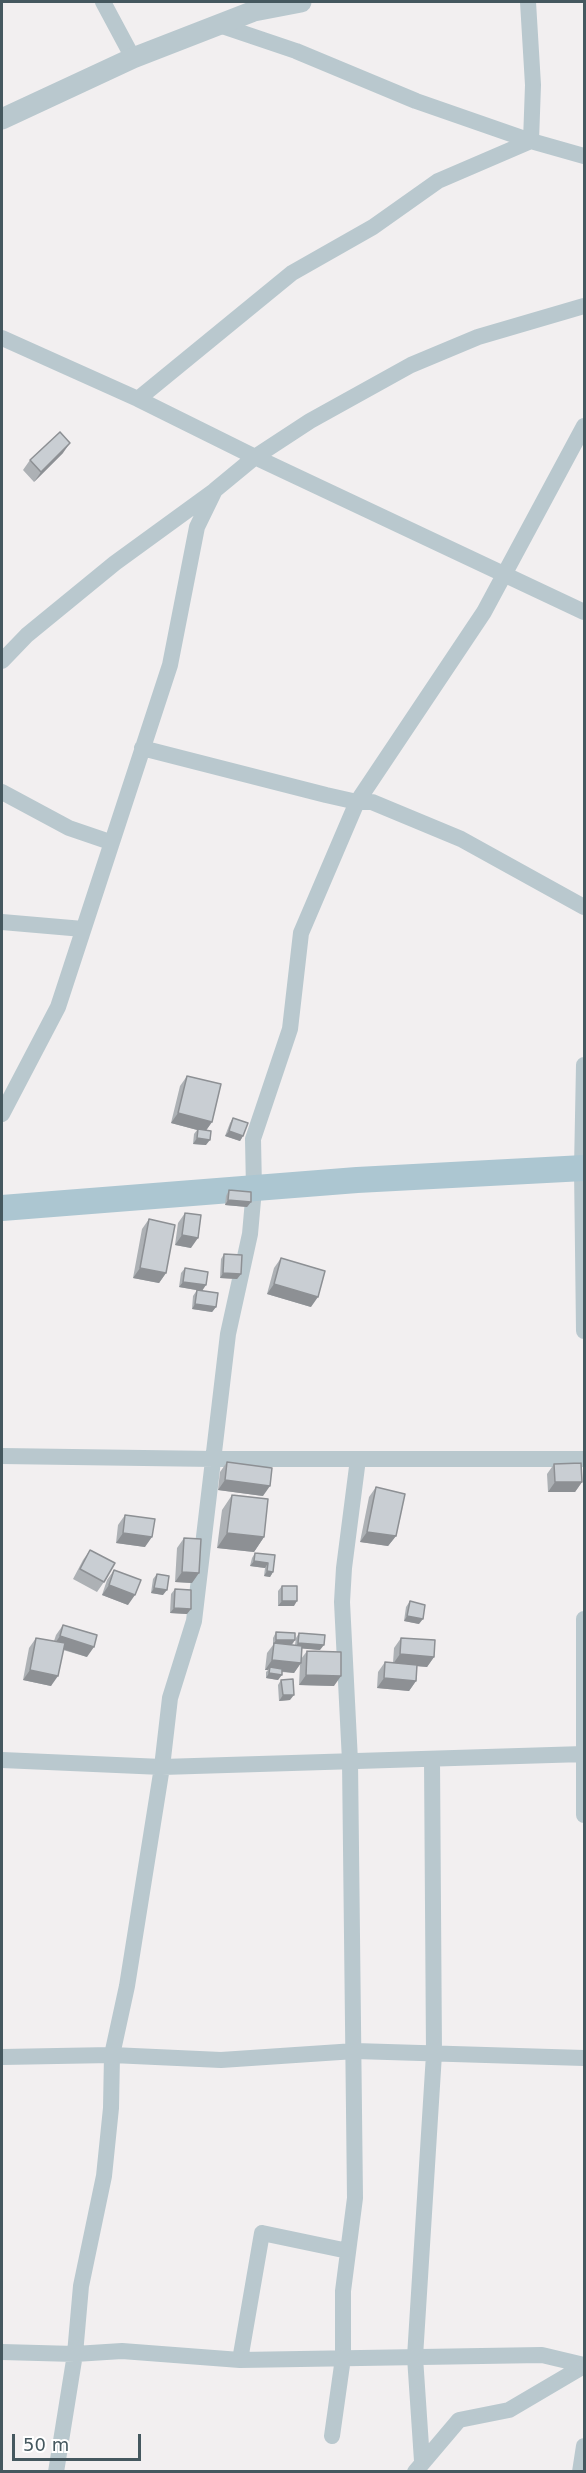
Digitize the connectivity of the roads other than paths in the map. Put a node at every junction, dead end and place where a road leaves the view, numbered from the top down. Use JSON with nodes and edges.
{"nodes":[{"id":1,"x":102,"y":2,"type":"edge"},
{"id":2,"x":302,"y":2,"type":"edge"},
{"id":3,"x":528,"y":2,"type":"edge"},
{"id":4,"x":260,"y":6,"type":"edge"},
{"id":5,"x":219,"y":25,"type":"junction"},
{"id":6,"x":133,"y":58,"type":"junction"},
{"id":7,"x":2,"y":119,"type":"edge"},
{"id":8,"x":531,"y":141,"type":"junction"},
{"id":9,"x":585,"y":156,"type":"edge"},
{"id":10,"x":585,"y":306,"type":"edge"},
{"id":11,"x":2,"y":338,"type":"edge"},
{"id":12,"x":138,"y":399,"type":"junction"},
{"id":13,"x":585,"y":426,"type":"edge"},
{"id":14,"x":255,"y":457,"type":"junction"},
{"id":15,"x":215,"y":490,"type":"junction"},
{"id":16,"x":504,"y":574,"type":"junction"},
{"id":17,"x":585,"y":612,"type":"edge"},
{"id":18,"x":2,"y":658,"type":"edge"},
{"id":19,"x":142,"y":748,"type":"junction"},
{"id":20,"x":2,"y":792,"type":"edge"},
{"id":21,"x":357,"y":802,"type":"junction"},
{"id":22,"x":110,"y":842,"type":"junction"},
{"id":23,"x":585,"y":907,"type":"edge"},
{"id":24,"x":2,"y":922,"type":"edge"},
{"id":25,"x":82,"y":929,"type":"junction"},
{"id":26,"x":585,"y":1065,"type":"edge"},
{"id":27,"x":2,"y":1114,"type":"edge"},
{"id":28,"x":583,"y":1168,"type":"edge"},
{"id":29,"x":254,"y":1189,"type":"junction"},
{"id":30,"x":2,"y":1208,"type":"edge"},
{"id":31,"x":585,"y":1331,"type":"edge"},
{"id":32,"x":2,"y":1456,"type":"edge"},
{"id":33,"x":358,"y":1459,"type":"junction"},
{"id":34,"x":585,"y":1459,"type":"edge"},
{"id":35,"x":214,"y":1460,"type":"junction"},
{"id":36,"x":585,"y":1619,"type":"edge"},
{"id":37,"x":584,"y":1754,"type":"edge"},
{"id":38,"x":432,"y":1759,"type":"junction"},
{"id":39,"x":2,"y":1760,"type":"edge"},
{"id":40,"x":350,"y":1761,"type":"junction"},
{"id":41,"x":162,"y":1767,"type":"junction"},
{"id":42,"x":585,"y":1815,"type":"edge"},
{"id":43,"x":355,"y":2051,"type":"junction"},
{"id":44,"x":434,"y":2054,"type":"junction"},
{"id":45,"x":112,"y":2055,"type":"junction"},
{"id":46,"x":2,"y":2057,"type":"edge"},
{"id":47,"x":585,"y":2058,"type":"edge"},
{"id":48,"x":348,"y":2252,"type":"junction"},
{"id":49,"x":2,"y":2352,"type":"edge"},
{"id":50,"x":75,"y":2354,"type":"junction"},
{"id":51,"x":415,"y":2357,"type":"junction"},
{"id":52,"x":343,"y":2358,"type":"junction"},
{"id":53,"x":240,"y":2360,"type":"junction"},
{"id":54,"x":585,"y":2365,"type":"edge"},
{"id":55,"x":332,"y":2436,"type":"dead end"},
{"id":56,"x":585,"y":2446,"type":"edge"},
{"id":57,"x":419,"y":2466,"type":"edge"},
{"id":58,"x":56,"y":2472,"type":"edge"},
{"id":59,"x":580,"y":2472,"type":"edge"}],
"edges":[{"from":1,"to":6,"type":"street"},
{"from":2,"to":4,"type":"street"},
{"from":3,"to":8,"type":"street"},
{"from":4,"to":5,"type":"street"},
{"from":5,"to":6,"type":"street"},
{"from":5,"to":8,"type":"street"},
{"from":6,"to":7,"type":"street"},
{"from":8,"to":9,"type":"street"},
{"from":8,"to":12,"type":"street"},
{"from":10,"to":14,"type":"street"},
{"from":11,"to":12,"type":"street"},
{"from":12,"to":14,"type":"street"},
{"from":13,"to":16,"type":"street"},
{"from":14,"to":15,"type":"street"},
{"from":14,"to":16,"type":"street"},
{"from":15,"to":18,"type":"street"},
{"from":15,"to":19,"type":"street"},
{"from":16,"to":17,"type":"street"},
{"from":16,"to":21,"type":"street"},
{"from":19,"to":21,"type":"street"},
{"from":19,"to":22,"type":"street"},
{"from":20,"to":22,"type":"street"},
{"from":21,"to":23,"type":"street"},
{"from":21,"to":29,"type":"street"},
{"from":22,"to":25,"type":"street"},
{"from":24,"to":25,"type":"street"},
{"from":25,"to":27,"type":"street"},
{"from":26,"to":28,"type":"street"},
{"from":28,"to":29,"type":"main road"},
{"from":28,"to":31,"type":"street"},
{"from":29,"to":30,"type":"main road"},
{"from":29,"to":35,"type":"street"},
{"from":32,"to":35,"type":"street"},
{"from":33,"to":34,"type":"street"},
{"from":33,"to":35,"type":"street"},
{"from":33,"to":40,"type":"street"},
{"from":35,"to":41,"type":"street"},
{"from":36,"to":37,"type":"street"},
{"from":37,"to":38,"type":"street"},
{"from":37,"to":42,"type":"street"},
{"from":38,"to":40,"type":"street"},
{"from":38,"to":44,"type":"street"},
{"from":39,"to":41,"type":"street"},
{"from":40,"to":41,"type":"street"},
{"from":40,"to":43,"type":"street"},
{"from":41,"to":45,"type":"street"},
{"from":43,"to":44,"type":"street"},
{"from":43,"to":45,"type":"street"},
{"from":43,"to":48,"type":"street"},
{"from":44,"to":47,"type":"street"},
{"from":44,"to":51,"type":"street"},
{"from":45,"to":46,"type":"street"},
{"from":45,"to":50,"type":"street"},
{"from":48,"to":52,"type":"street"},
{"from":48,"to":53,"type":"street"},
{"from":49,"to":50,"type":"street"},
{"from":50,"to":53,"type":"street"},
{"from":50,"to":58,"type":"street"},
{"from":51,"to":52,"type":"street"},
{"from":51,"to":54,"type":"street"},
{"from":51,"to":57,"type":"street"},
{"from":52,"to":53,"type":"street"},
{"from":52,"to":55,"type":"street"},
{"from":54,"to":57,"type":"street"},
{"from":56,"to":59,"type":"street"}]}
